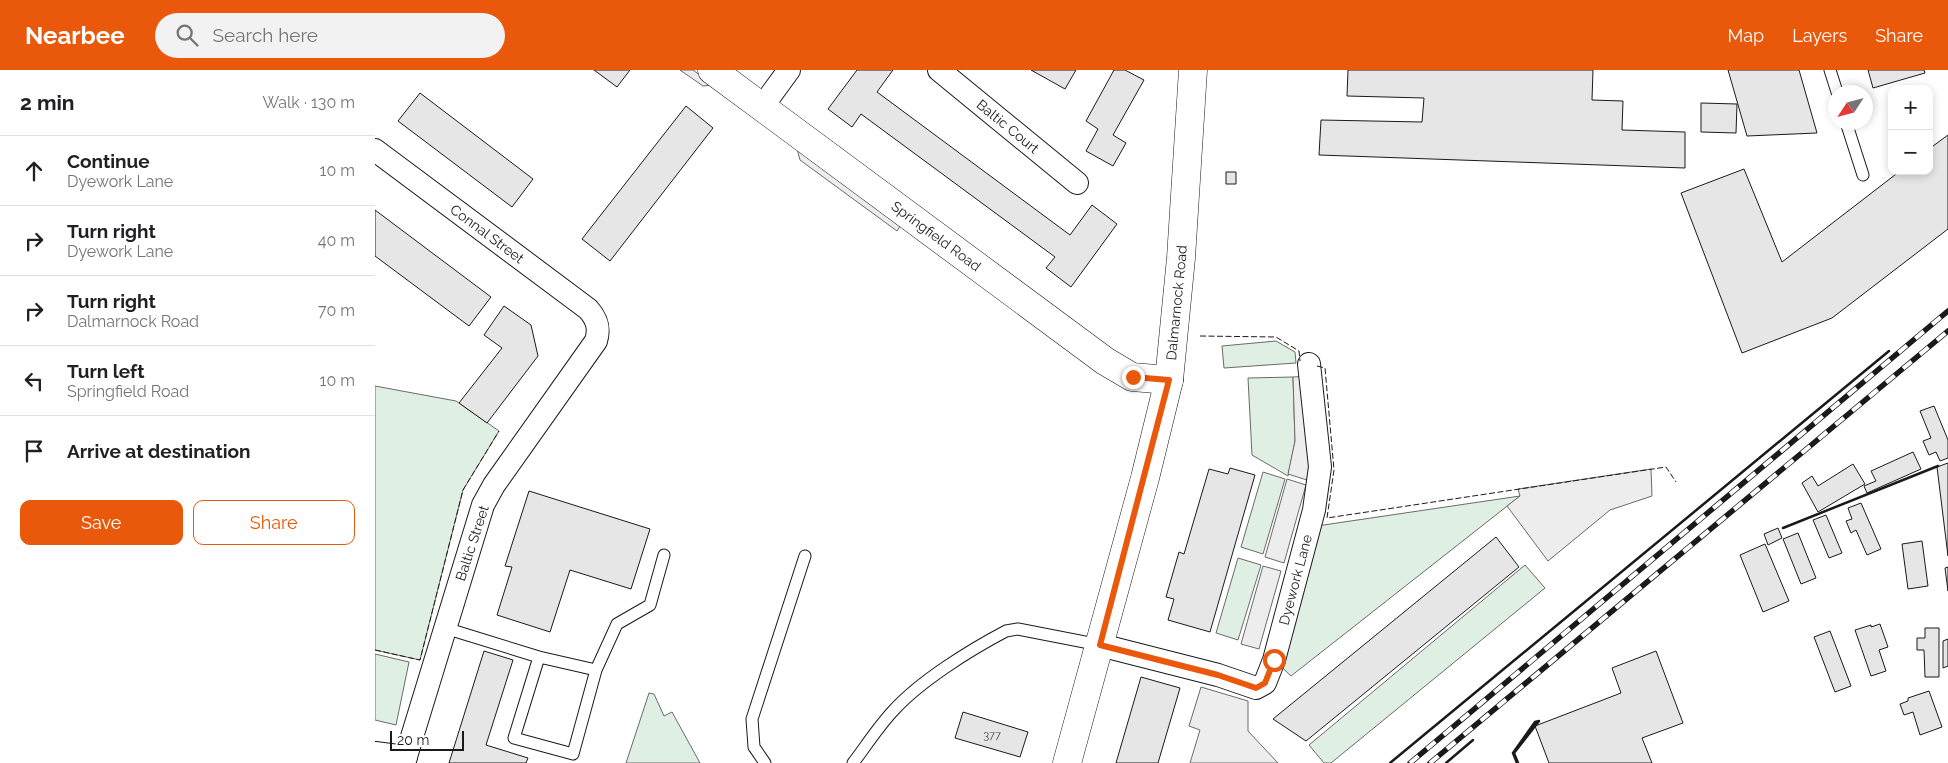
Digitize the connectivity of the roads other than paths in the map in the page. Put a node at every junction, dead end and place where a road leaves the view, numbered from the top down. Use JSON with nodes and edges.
{"nodes":[{"id":1,"x":711,"y":70,"type":"edge"},
{"id":2,"x":789,"y":70,"type":"edge"},
{"id":3,"x":939,"y":70,"type":"edge"},
{"id":4,"x":1193,"y":70,"type":"edge"},
{"id":5,"x":1830,"y":70,"type":"edge"},
{"id":6,"x":1835,"y":85,"type":"edge"},
{"id":7,"x":762,"y":107,"type":"junction"},
{"id":8,"x":1849,"y":130,"type":"edge"},
{"id":9,"x":375,"y":150,"type":"edge"},
{"id":10,"x":1863,"y":175,"type":"dead end"},
{"id":11,"x":1077,"y":183,"type":"dead end"},
{"id":12,"x":596,"y":319,"type":"joint"},
{"id":13,"x":1309,"y":364,"type":"dead end"},
{"id":14,"x":1169,"y":380,"type":"junction"},
{"id":15,"x":664,"y":555,"type":"dead end"},
{"id":16,"x":805,"y":556,"type":"dead end"},
{"id":17,"x":445,"y":628,"type":"junction"},
{"id":18,"x":1100,"y":645,"type":"junction"},
{"id":19,"x":539,"y":657,"type":"junction"},
{"id":20,"x":597,"y":670,"type":"junction"},
{"id":21,"x":375,"y":753,"type":"edge"},
{"id":22,"x":405,"y":760,"type":"edge"},
{"id":23,"x":765,"y":763,"type":"edge"},
{"id":24,"x":853,"y":763,"type":"edge"},
{"id":25,"x":1067,"y":763,"type":"edge"}],
"edges":[{"from":1,"to":7,"type":"main road","name":"Springfield Road"},
{"from":2,"to":7,"type":"street"},
{"from":3,"to":11,"type":"street","name":"Baltic Court"},
{"from":4,"to":14,"type":"main road","name":"Dalmarnock Road"},
{"from":5,"to":6,"type":"lane"},
{"from":7,"to":14,"type":"main road","name":"Springfield Road"},
{"from":8,"to":10,"type":"lane"},
{"from":9,"to":12,"type":"street","name":"Connal Street"},
{"from":12,"to":17,"type":"street","name":"Baltic Street"},
{"from":13,"to":18,"type":"street","name":"Dyework Lane"},
{"from":14,"to":18,"type":"main road","name":"Dalmarnock Road"},
{"from":15,"to":20,"type":"lane"},
{"from":16,"to":23,"type":"lane"},
{"from":17,"to":19,"type":"lane"},
{"from":17,"to":22,"type":"street","name":"Baltic Street"},
{"from":18,"to":24,"type":"lane"},
{"from":18,"to":25,"type":"main road","name":"Dalmarnock Road"},
{"from":19,"to":20,"type":"lane"},
{"from":19,"to":20,"type":"lane"},
{"from":21,"to":22,"type":"street"}]}
